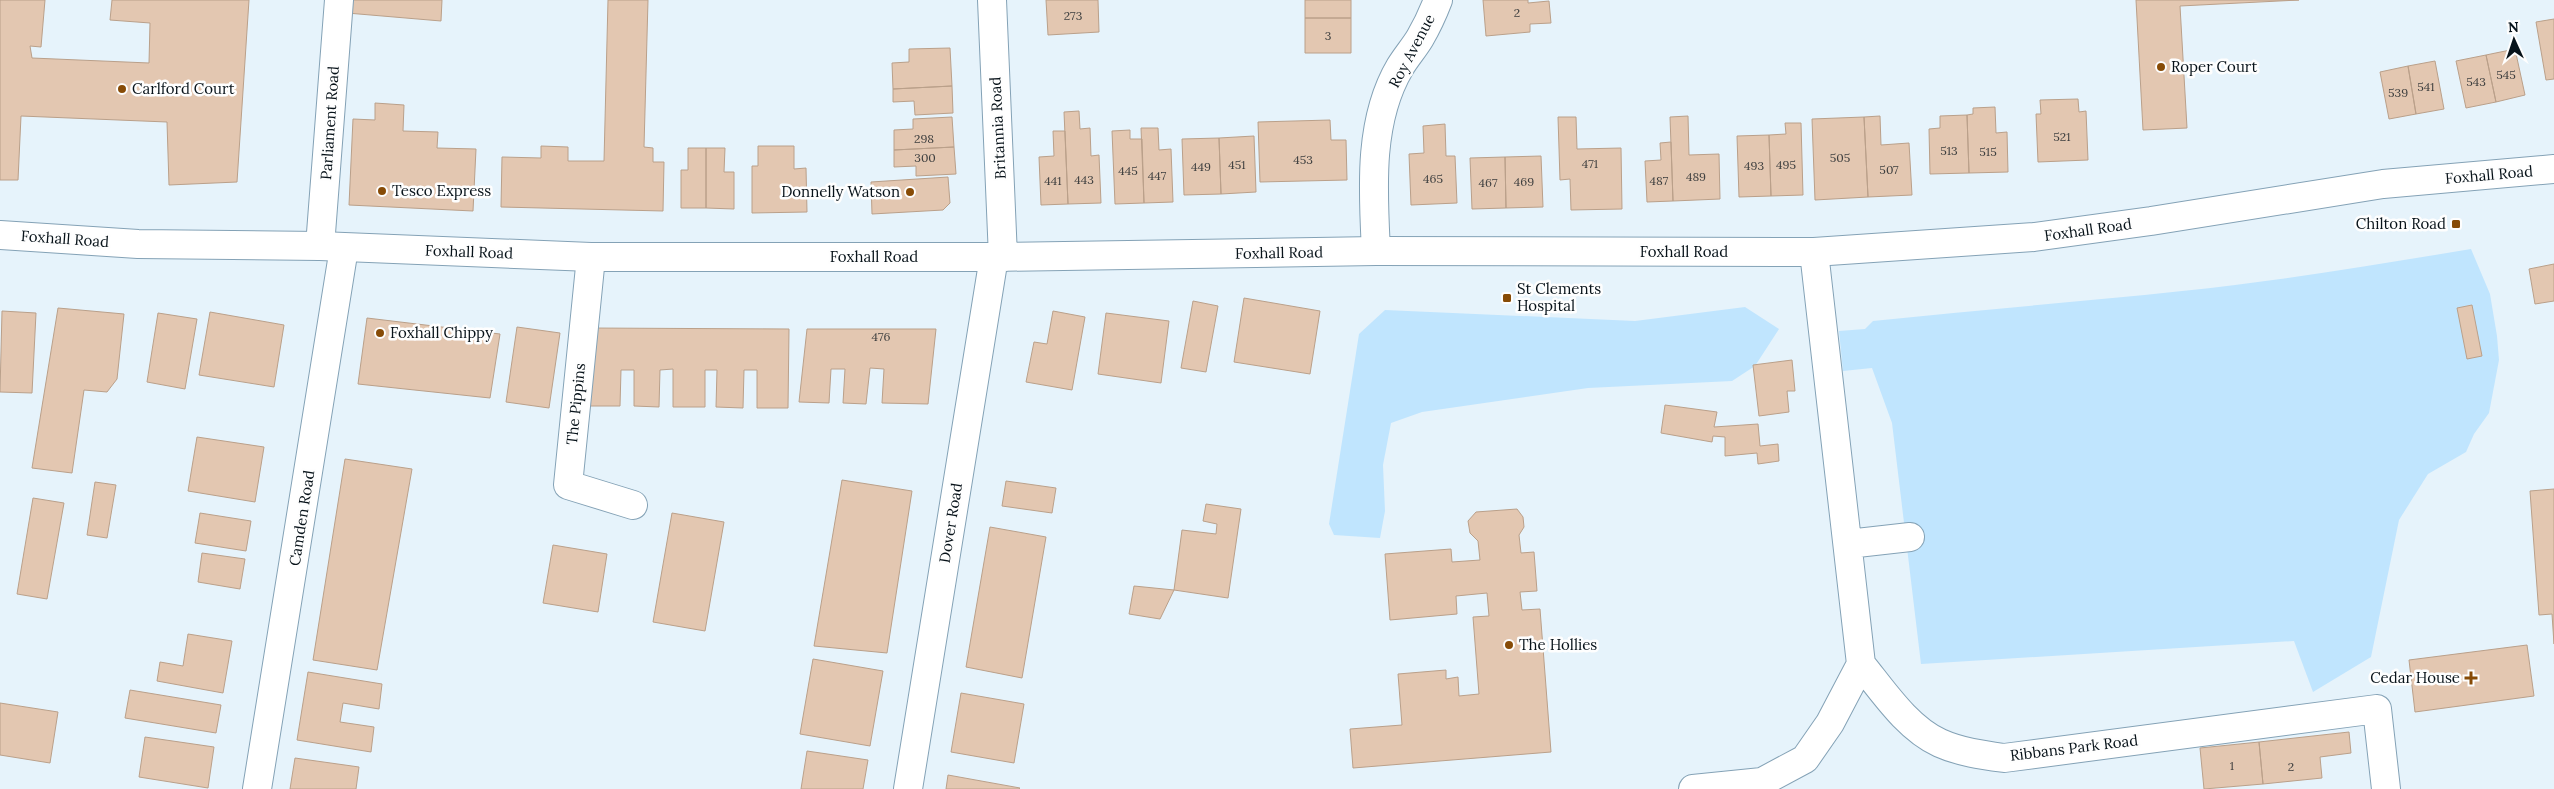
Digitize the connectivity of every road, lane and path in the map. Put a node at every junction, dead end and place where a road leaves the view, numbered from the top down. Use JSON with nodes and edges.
{"nodes":[{"id":1,"x":339,"y":0,"type":"edge"},
{"id":2,"x":992,"y":0,"type":"edge"},
{"id":3,"x":1438,"y":0,"type":"edge"},
{"id":4,"x":2554,"y":169,"type":"edge"},
{"id":5,"x":0,"y":235,"type":"edge"},
{"id":6,"x":332,"y":247,"type":"junction"},
{"id":7,"x":1376,"y":251,"type":"junction"},
{"id":8,"x":1814,"y":252,"type":"junction"},
{"id":9,"x":592,"y":257,"type":"junction"},
{"id":10,"x":998,"y":257,"type":"junction"},
{"id":11,"x":633,"y":505,"type":"dead end"},
{"id":12,"x":1910,"y":537,"type":"dead end"},
{"id":13,"x":1848,"y":544,"type":"junction"},
{"id":14,"x":1861,"y":664,"type":"junction"},
{"id":15,"x":257,"y":789,"type":"edge"},
{"id":16,"x":908,"y":789,"type":"edge"},
{"id":17,"x":1693,"y":789,"type":"edge"},
{"id":18,"x":2386,"y":789,"type":"edge"}],
"edges":[{"from":1,"to":6,"type":"street","name":"Parliament Road"},
{"from":2,"to":10,"type":"street","name":"Britannia Road"},
{"from":3,"to":7,"type":"street","name":"Roy Avenue"},
{"from":4,"to":8,"type":"street","name":"Foxhall Road"},
{"from":5,"to":6,"type":"street","name":"Foxhall Road"},
{"from":6,"to":9,"type":"street","name":"Foxhall Road"},
{"from":6,"to":15,"type":"street","name":"Camden Road"},
{"from":7,"to":8,"type":"street","name":"Foxhall Road"},
{"from":7,"to":10,"type":"street","name":"Foxhall Road"},
{"from":8,"to":13,"type":"street"},
{"from":9,"to":10,"type":"street","name":"Foxhall Road"},
{"from":9,"to":11,"type":"street","name":"The Pippins"},
{"from":10,"to":16,"type":"street","name":"Dover Road"},
{"from":12,"to":13,"type":"street"},
{"from":13,"to":14,"type":"street"},
{"from":14,"to":17,"type":"street"},
{"from":14,"to":18,"type":"street","name":"Ribbans Park Road"}]}
